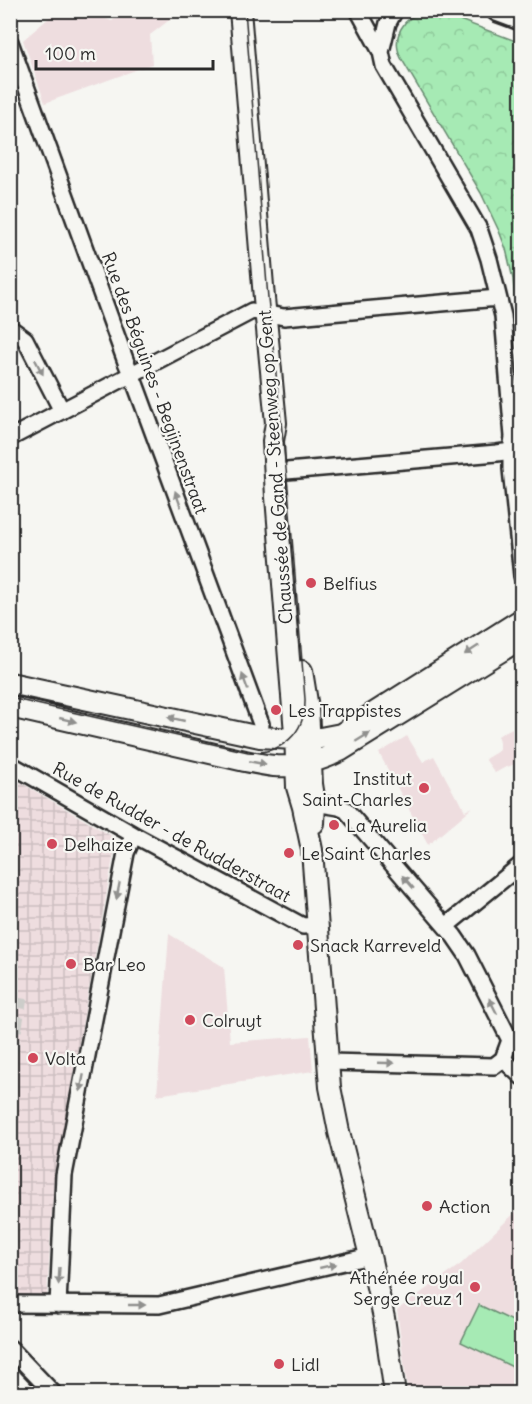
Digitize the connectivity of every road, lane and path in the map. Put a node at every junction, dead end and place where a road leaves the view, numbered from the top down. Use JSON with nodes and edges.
{"nodes":[{"id":1,"x":240,"y":10,"type":"edge"},
{"id":2,"x":252,"y":10,"type":"edge"},
{"id":3,"x":358,"y":10,"type":"edge"},
{"id":4,"x":498,"y":10,"type":"edge"},
{"id":5,"x":392,"y":17,"type":"edge"},
{"id":6,"x":522,"y":19,"type":"edge"},
{"id":7,"x":369,"y":30,"type":"junction"},
{"id":8,"x":10,"y":42,"type":"edge"},
{"id":9,"x":381,"y":52,"type":"junction"},
{"id":10,"x":498,"y":298,"type":"junction"},
{"id":11,"x":270,"y":314,"type":"junction"},
{"id":12,"x":10,"y":328,"type":"edge"},
{"id":13,"x":131,"y":374,"type":"junction"},
{"id":14,"x":62,"y":411,"type":"junction"},
{"id":15,"x":10,"y":438,"type":"edge"},
{"id":16,"x":511,"y":451,"type":"junction"},
{"id":17,"x":280,"y":471,"type":"junction"},
{"id":18,"x":522,"y":576,"type":"edge"},
{"id":19,"x":522,"y":619,"type":"edge"},
{"id":20,"x":522,"y":638,"type":"edge"},
{"id":21,"x":10,"y":683,"type":"edge"},
{"id":22,"x":10,"y":707,"type":"edge"},
{"id":23,"x":260,"y":738,"type":"junction"},
{"id":24,"x":302,"y":740,"type":"junction"},
{"id":25,"x":10,"y":764,"type":"edge"},
{"id":26,"x":303,"y":764,"type":"junction"},
{"id":27,"x":315,"y":803,"type":"junction"},
{"id":28,"x":134,"y":835,"type":"junction"},
{"id":29,"x":312,"y":850,"type":"junction"},
{"id":30,"x":522,"y":864,"type":"edge"},
{"id":31,"x":318,"y":925,"type":"junction"},
{"id":32,"x":446,"y":926,"type":"junction"},
{"id":33,"x":502,"y":1059,"type":"junction"},
{"id":34,"x":328,"y":1062,"type":"junction"},
{"id":35,"x":522,"y":1077,"type":"edge"},
{"id":36,"x":370,"y":1256,"type":"junction"},
{"id":37,"x":10,"y":1304,"type":"edge"},
{"id":38,"x":58,"y":1305,"type":"junction"},
{"id":39,"x":10,"y":1348,"type":"edge"},
{"id":40,"x":54,"y":1394,"type":"edge"},
{"id":41,"x":395,"y":1394,"type":"edge"}],
"edges":[{"from":1,"to":11,"type":"street","name":"Chaussée de Gand - Steenweg op Gent"},
{"from":2,"to":11,"type":"street","name":"Chaussée de Gand - Steenweg op Gent"},
{"from":3,"to":7,"type":"street"},
{"from":4,"to":6,"type":"main road"},
{"from":5,"to":7,"type":"street"},
{"from":5,"to":9,"type":"street"},
{"from":7,"to":9,"type":"street"},
{"from":8,"to":13,"type":"street","name":"Rue des Béguines - Begijnenstraat"},
{"from":9,"to":10,"type":"street"},
{"from":10,"to":11,"type":"street"},
{"from":10,"to":16,"type":"street"},
{"from":11,"to":13,"type":"street"},
{"from":11,"to":17,"type":"street","name":"Chaussée de Gand - Steenweg op Gent"},
{"from":12,"to":14,"type":"street","one_way":true},
{"from":13,"to":14,"type":"street"},
{"from":23,"to":13,"type":"street","name":"Rue des Béguines - Begijnenstraat","one_way":true},
{"from":14,"to":15,"type":"street"},
{"from":16,"to":17,"type":"street"},
{"from":16,"to":18,"type":"street"},
{"from":17,"to":24,"type":"street","name":"Chaussée de Gand - Steenweg op Gent"},
{"from":19,"to":24,"type":"street","one_way":true},
{"from":26,"to":20,"type":"street","one_way":true},
{"from":23,"to":21,"type":"street","one_way":true},
{"from":22,"to":26,"type":"street","one_way":true},
{"from":23,"to":24,"type":"street"},
{"from":24,"to":26,"type":"street","name":"Chaussée de Gand - Steenweg op Gent"},
{"from":25,"to":28,"type":"street","name":"Rue de Rudder - de Rudderstraat"},
{"from":26,"to":27,"type":"street","name":"Chaussée de Gand - Steenweg op Gent"},
{"from":26,"to":29,"type":"street","name":"Chaussée de Gand - Steenweg op Gent"},
{"from":27,"to":29,"type":"street","name":"Chaussée de Gand - Steenweg op Gent"},
{"from":32,"to":27,"type":"street","one_way":true},
{"from":28,"to":31,"type":"street","name":"Rue de Rudder - de Rudderstraat"},
{"from":28,"to":38,"type":"street","one_way":true},
{"from":29,"to":31,"type":"street","name":"Chaussée de Gand - Steenweg op Gent"},
{"from":30,"to":32,"type":"street"},
{"from":31,"to":34,"type":"street","name":"Chaussée de Gand - Steenweg op Gent"},
{"from":33,"to":32,"type":"street","one_way":true},
{"from":34,"to":33,"type":"street","one_way":true},
{"from":33,"to":35,"type":"street"},
{"from":34,"to":36,"type":"street","name":"Chaussée de Gand - Steenweg op Gent"},
{"from":38,"to":36,"type":"street","one_way":true},
{"from":36,"to":41,"type":"street","name":"Chaussée de Gand - Steenweg op Gent"},
{"from":37,"to":38,"type":"street"},
{"from":39,"to":40,"type":"street"}]}
